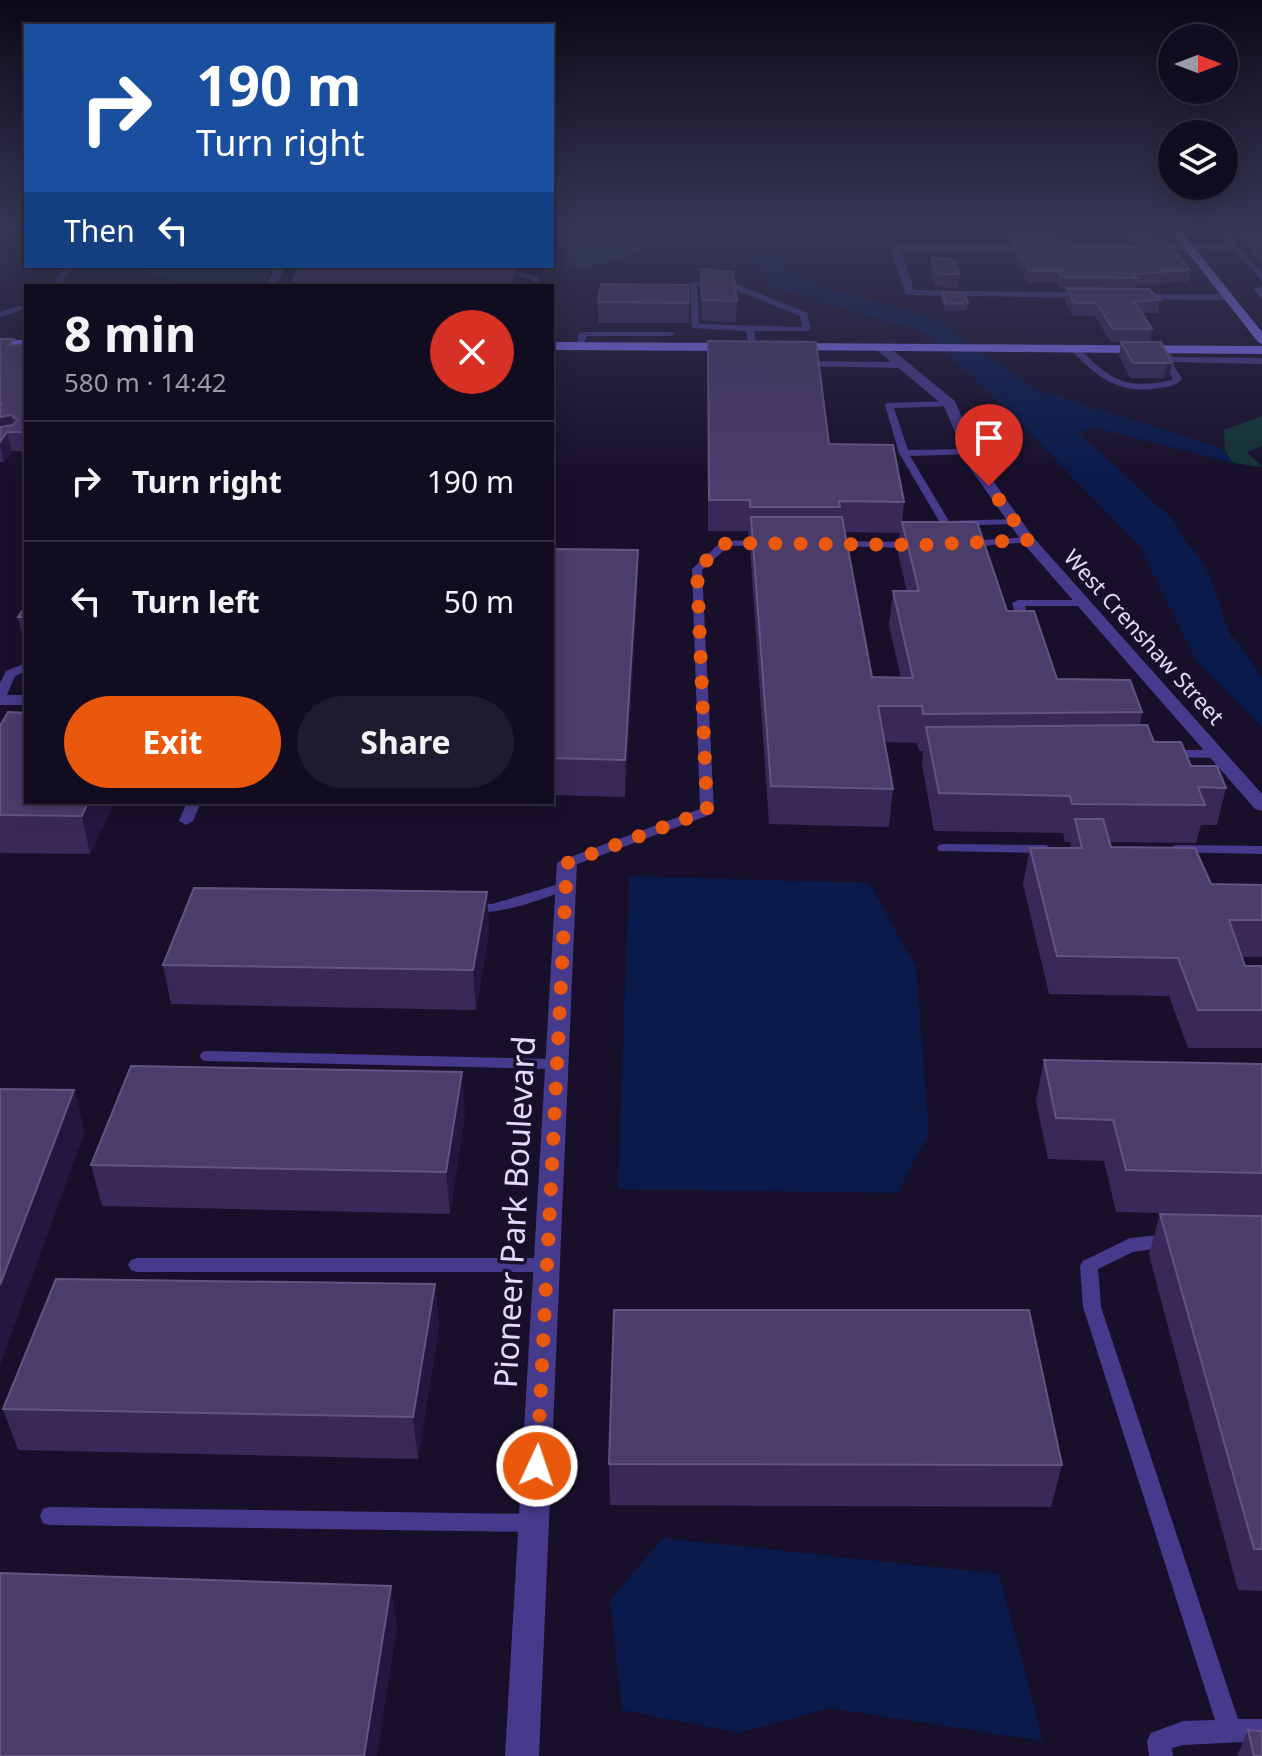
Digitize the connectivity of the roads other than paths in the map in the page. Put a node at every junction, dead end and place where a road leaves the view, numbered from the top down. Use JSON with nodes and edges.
{"nodes":[{"id":1,"x":693,"y":312,"type":"edge"},
{"id":2,"x":797,"y":312,"type":"edge"},
{"id":3,"x":1240,"y":312,"type":"edge"},
{"id":4,"x":750,"y":329,"type":"junction"},
{"id":5,"x":671,"y":334,"type":"dead end"},
{"id":6,"x":1262,"y":340,"type":"edge"},
{"id":7,"x":0,"y":344,"type":"edge"},
{"id":8,"x":24,"y":344,"type":"edge"},
{"id":9,"x":554,"y":346,"type":"edge"},
{"id":10,"x":579,"y":346,"type":"junction"},
{"id":11,"x":751,"y":347,"type":"junction"},
{"id":12,"x":765,"y":347,"type":"edge"},
{"id":13,"x":779,"y":347,"type":"edge"},
{"id":14,"x":881,"y":347,"type":"junction"},
{"id":15,"x":1076,"y":350,"type":"junction"},
{"id":16,"x":1262,"y":350,"type":"edge"},
{"id":17,"x":1168,"y":355,"type":"junction"},
{"id":18,"x":760,"y":360,"type":"edge"},
{"id":19,"x":1262,"y":361,"type":"edge"},
{"id":20,"x":786,"y":364,"type":"edge"},
{"id":21,"x":901,"y":365,"type":"junction"},
{"id":22,"x":950,"y":404,"type":"junction"},
{"id":23,"x":970,"y":452,"type":"junction"},
{"id":24,"x":904,"y":453,"type":"junction"},
{"id":25,"x":1015,"y":522,"type":"junction"},
{"id":26,"x":1028,"y":540,"type":"junction"},
{"id":27,"x":777,"y":543,"type":"edge"},
{"id":28,"x":822,"y":544,"type":"edge"},
{"id":29,"x":951,"y":544,"type":"edge"},
{"id":30,"x":935,"y":545,"type":"edge"},
{"id":31,"x":1085,"y":603,"type":"junction"},
{"id":32,"x":1028,"y":634,"type":"edge"},
{"id":33,"x":24,"y":668,"type":"edge"},
{"id":34,"x":0,"y":699,"type":"edge"},
{"id":35,"x":24,"y":700,"type":"edge"},
{"id":36,"x":1156,"y":754,"type":"edge"},
{"id":37,"x":1218,"y":754,"type":"junction"},
{"id":38,"x":193,"y":804,"type":"edge"},
{"id":39,"x":1262,"y":805,"type":"edge"},
{"id":40,"x":186,"y":821,"type":"dead end"},
{"id":41,"x":944,"y":848,"type":"dead end"},
{"id":42,"x":1056,"y":849,"type":"edge"},
{"id":43,"x":1167,"y":849,"type":"edge"},
{"id":44,"x":1262,"y":850,"type":"edge"},
{"id":45,"x":567,"y":875,"type":"junction"},
{"id":46,"x":447,"y":907,"type":"edge"},
{"id":47,"x":208,"y":1056,"type":"dead end"},
{"id":48,"x":557,"y":1064,"type":"junction"},
{"id":49,"x":1186,"y":1239,"type":"edge"},
{"id":50,"x":137,"y":1265,"type":"dead end"},
{"id":51,"x":547,"y":1265,"type":"junction"},
{"id":52,"x":50,"y":1516,"type":"dead end"},
{"id":53,"x":534,"y":1523,"type":"junction"},
{"id":54,"x":1232,"y":1730,"type":"junction"},
{"id":55,"x":1262,"y":1730,"type":"edge"},
{"id":56,"x":522,"y":1756,"type":"edge"},
{"id":57,"x":1161,"y":1756,"type":"edge"}],
"edges":[{"from":1,"to":4,"type":"lane"},
{"from":2,"to":4,"type":"lane"},
{"from":3,"to":6,"type":"street"},
{"from":4,"to":11,"type":"lane"},
{"from":5,"to":10,"type":"lane"},
{"from":7,"to":8,"type":"street"},
{"from":9,"to":10,"type":"street"},
{"from":10,"to":11,"type":"street"},
{"from":11,"to":12,"type":"street"},
{"from":11,"to":18,"type":"lane"},
{"from":13,"to":14,"type":"street"},
{"from":14,"to":15,"type":"street"},
{"from":14,"to":21,"type":"street","name":"West Crenshaw Street"},
{"from":15,"to":17,"type":"street"},
{"from":15,"to":17,"type":"lane"},
{"from":16,"to":17,"type":"street"},
{"from":17,"to":19,"type":"lane"},
{"from":20,"to":21,"type":"lane"},
{"from":21,"to":22,"type":"street","name":"West Crenshaw Street"},
{"from":22,"to":23,"type":"street","name":"West Crenshaw Street"},
{"from":22,"to":24,"type":"lane"},
{"from":23,"to":24,"type":"lane"},
{"from":23,"to":25,"type":"street","name":"West Crenshaw Street"},
{"from":24,"to":25,"type":"lane"},
{"from":25,"to":26,"type":"street","name":"West Crenshaw Street"},
{"from":26,"to":29,"type":"lane"},
{"from":26,"to":31,"type":"street","name":"West Crenshaw Street"},
{"from":27,"to":45,"type":"lane"},
{"from":28,"to":30,"type":"lane"},
{"from":31,"to":32,"type":"lane"},
{"from":31,"to":37,"type":"street","name":"West Crenshaw Street"},
{"from":33,"to":34,"type":"lane"},
{"from":34,"to":35,"type":"street"},
{"from":36,"to":37,"type":"lane"},
{"from":37,"to":39,"type":"street","name":"West Crenshaw Street"},
{"from":38,"to":40,"type":"lane"},
{"from":41,"to":42,"type":"lane"},
{"from":43,"to":44,"type":"lane"},
{"from":45,"to":46,"type":"lane"},
{"from":45,"to":48,"type":"street","name":"Pioneer Park Boulevard"},
{"from":47,"to":48,"type":"lane"},
{"from":48,"to":51,"type":"street","name":"Pioneer Park Boulevard"},
{"from":49,"to":54,"type":"lane"},
{"from":50,"to":51,"type":"lane"},
{"from":51,"to":53,"type":"street","name":"Pioneer Park Boulevard"},
{"from":52,"to":53,"type":"lane"},
{"from":53,"to":56,"type":"street","name":"Pioneer Park Boulevard"},
{"from":54,"to":55,"type":"lane"},
{"from":54,"to":57,"type":"lane"}]}
